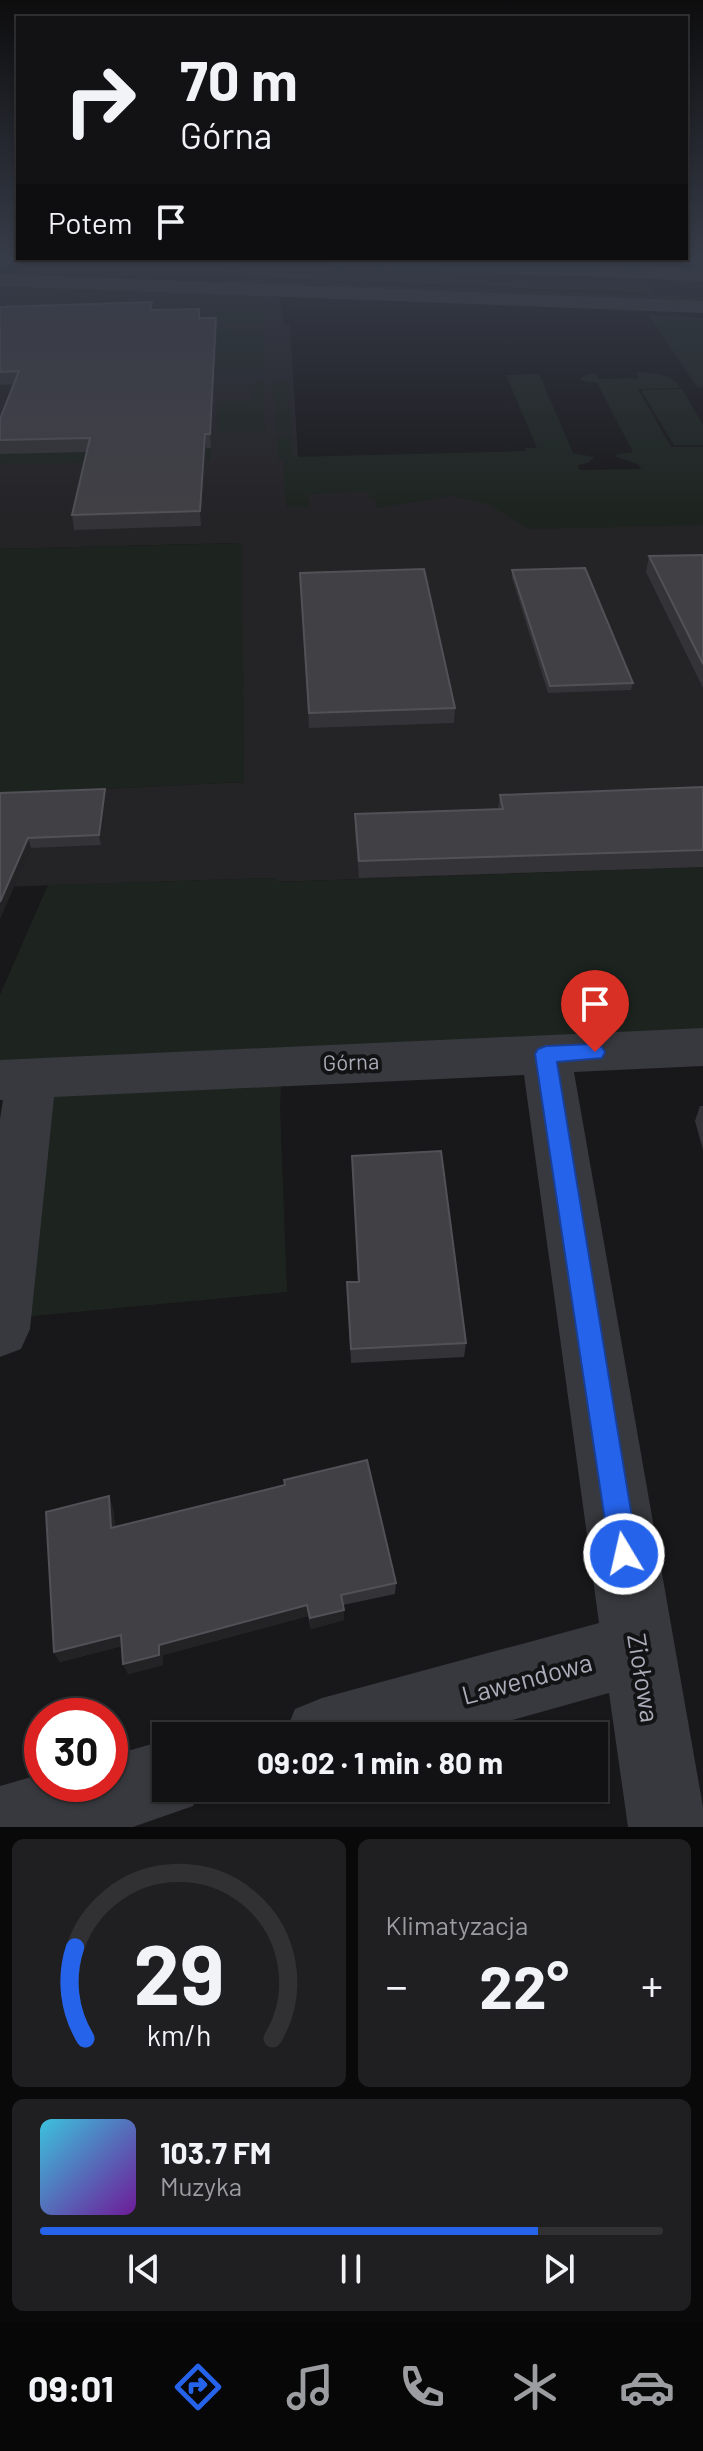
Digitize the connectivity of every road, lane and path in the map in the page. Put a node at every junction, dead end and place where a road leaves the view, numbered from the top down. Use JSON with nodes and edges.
{"nodes":[{"id":1,"x":703,"y":1047,"type":"edge"},
{"id":2,"x":546,"y":1054,"type":"junction"},
{"id":3,"x":16,"y":1079,"type":"edge"},
{"id":4,"x":0,"y":1329,"type":"edge"},
{"id":5,"x":639,"y":1648,"type":"junction"},
{"id":6,"x":372,"y":1722,"type":"edge"},
{"id":7,"x":152,"y":1783,"type":"edge"},
{"id":8,"x":0,"y":1825,"type":"edge"},
{"id":9,"x":667,"y":1827,"type":"edge"}],
"edges":[{"from":1,"to":2,"type":"street","name":"Górna"},
{"from":2,"to":3,"type":"street","name":"Górna"},
{"from":2,"to":5,"type":"street","name":"Ziołowa"},
{"from":3,"to":4,"type":"street"},
{"from":5,"to":6,"type":"street","name":"Lawendowa"},
{"from":5,"to":9,"type":"street","name":"Ziołowa"},
{"from":7,"to":8,"type":"street"}]}
